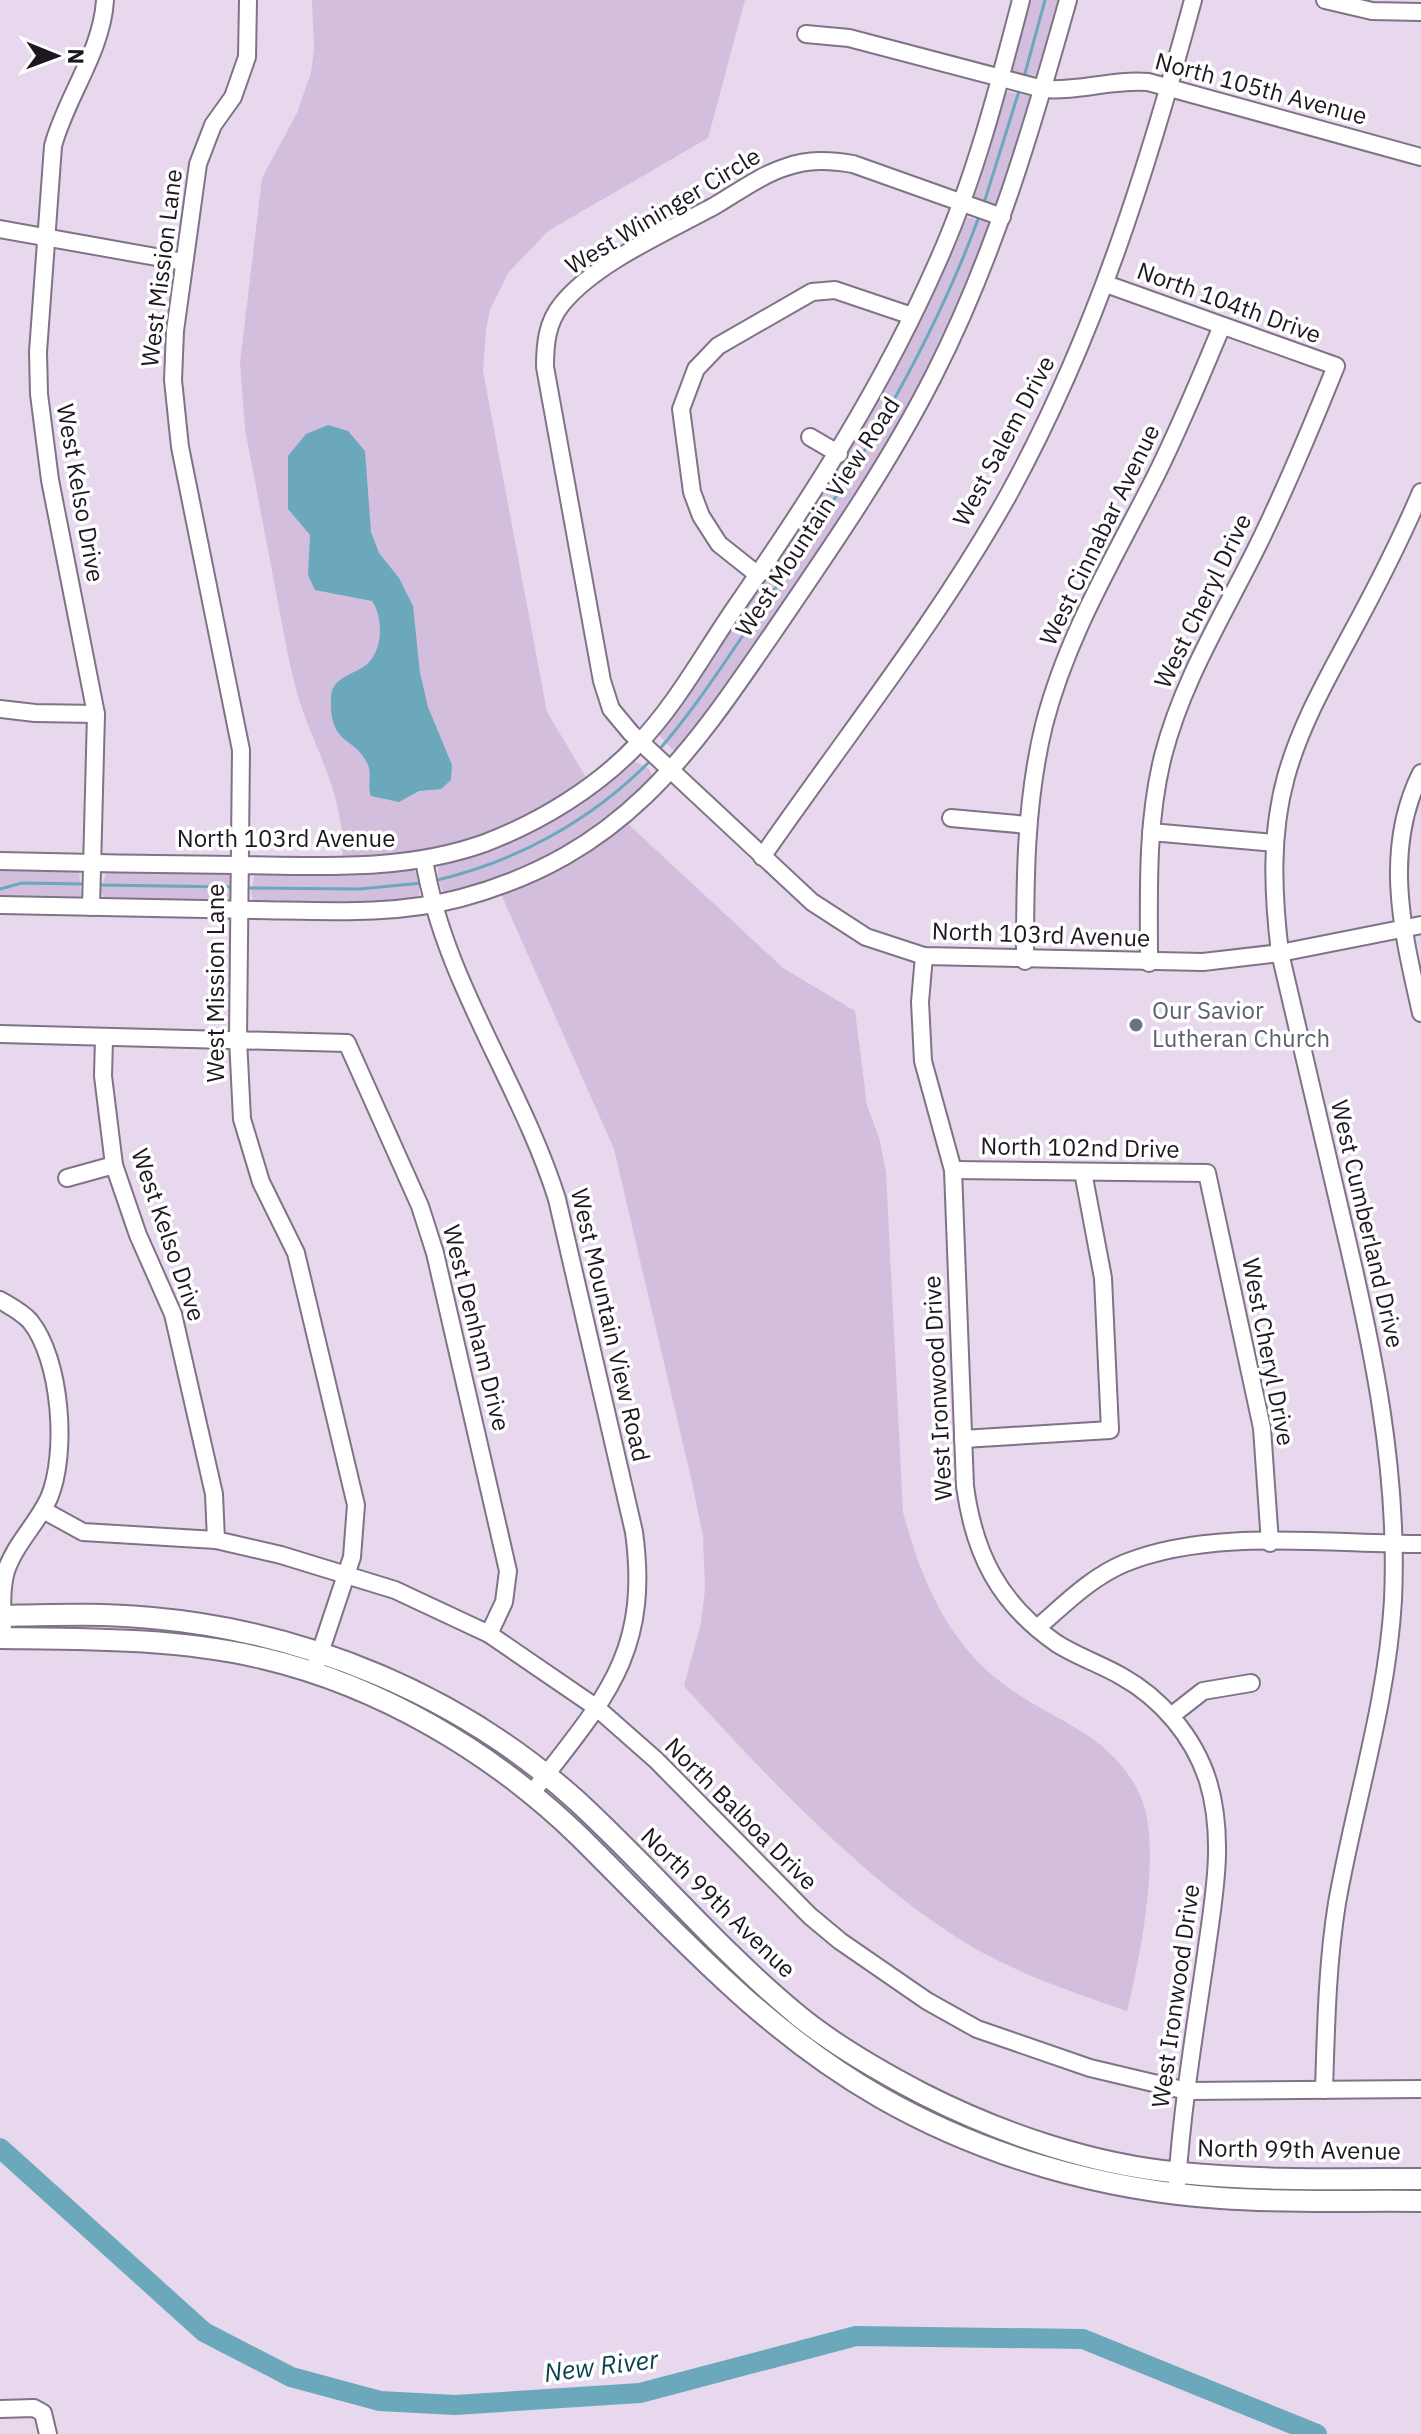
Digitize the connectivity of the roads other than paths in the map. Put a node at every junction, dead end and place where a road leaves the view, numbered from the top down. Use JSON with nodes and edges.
{"nodes":[{"id":1,"x":105,"y":0,"type":"edge"},
{"id":2,"x":248,"y":0,"type":"edge"},
{"id":3,"x":1021,"y":0,"type":"edge"},
{"id":4,"x":1068,"y":0,"type":"edge"},
{"id":5,"x":1193,"y":0,"type":"edge"},
{"id":6,"x":1325,"y":0,"type":"edge"},
{"id":7,"x":1421,"y":12,"type":"edge"},
{"id":8,"x":806,"y":34,"type":"dead end"},
{"id":9,"x":1000,"y":78,"type":"junction"},
{"id":10,"x":1169,"y":87,"type":"junction"},
{"id":11,"x":1043,"y":89,"type":"junction"},
{"id":12,"x":1421,"y":157,"type":"edge"},
{"id":13,"x":960,"y":204,"type":"junction"},
{"id":14,"x":1002,"y":217,"type":"junction"},
{"id":15,"x":0,"y":229,"type":"edge"},
{"id":16,"x":45,"y":236,"type":"junction"},
{"id":17,"x":184,"y":262,"type":"junction"},
{"id":18,"x":1106,"y":284,"type":"junction"},
{"id":19,"x":912,"y":316,"type":"junction"},
{"id":20,"x":1222,"y":326,"type":"junction"},
{"id":21,"x":1336,"y":366,"type":"joint"},
{"id":22,"x":810,"y":437,"type":"dead end"},
{"id":23,"x":839,"y":454,"type":"junction"},
{"id":24,"x":1421,"y":492,"type":"edge"},
{"id":25,"x":758,"y":575,"type":"junction"},
{"id":26,"x":0,"y":709,"type":"edge"},
{"id":27,"x":96,"y":714,"type":"junction"},
{"id":28,"x":640,"y":742,"type":"junction"},
{"id":29,"x":672,"y":772,"type":"junction"},
{"id":30,"x":1421,"y":773,"type":"edge"},
{"id":31,"x":951,"y":818,"type":"dead end"},
{"id":32,"x":1028,"y":825,"type":"junction"},
{"id":33,"x":1151,"y":832,"type":"junction"},
{"id":34,"x":1275,"y":843,"type":"junction"},
{"id":35,"x":762,"y":857,"type":"junction"},
{"id":36,"x":424,"y":859,"type":"junction"},
{"id":37,"x":0,"y":861,"type":"edge"},
{"id":38,"x":92,"y":863,"type":"junction"},
{"id":39,"x":241,"y":865,"type":"junction"},
{"id":40,"x":0,"y":905,"type":"edge"},
{"id":41,"x":432,"y":905,"type":"junction"},
{"id":42,"x":91,"y":907,"type":"junction"},
{"id":43,"x":241,"y":910,"type":"junction"},
{"id":44,"x":1421,"y":925,"type":"edge"},
{"id":45,"x":1403,"y":929,"type":"junction"},
{"id":46,"x":1280,"y":953,"type":"junction"},
{"id":47,"x":924,"y":956,"type":"junction"},
{"id":48,"x":1025,"y":961,"type":"junction"},
{"id":49,"x":1149,"y":963,"type":"junction"},
{"id":50,"x":1421,"y":1013,"type":"edge"},
{"id":51,"x":0,"y":1034,"type":"edge"},
{"id":52,"x":104,"y":1038,"type":"junction"},
{"id":53,"x":238,"y":1039,"type":"junction"},
{"id":54,"x":114,"y":1165,"type":"junction"},
{"id":55,"x":953,"y":1170,"type":"junction"},
{"id":56,"x":1083,"y":1172,"type":"junction"},
{"id":57,"x":1207,"y":1173,"type":"joint"},
{"id":58,"x":67,"y":1178,"type":"dead end"},
{"id":59,"x":0,"y":1300,"type":"edge"},
{"id":60,"x":963,"y":1439,"type":"junction"},
{"id":61,"x":43,"y":1510,"type":"junction"},
{"id":62,"x":216,"y":1540,"type":"junction"},
{"id":63,"x":1270,"y":1543,"type":"junction"},
{"id":64,"x":1394,"y":1544,"type":"junction"},
{"id":65,"x":1421,"y":1544,"type":"edge"},
{"id":66,"x":347,"y":1574,"type":"junction"},
{"id":67,"x":1,"y":1616,"type":"edge"},
{"id":68,"x":1037,"y":1628,"type":"junction"},
{"id":69,"x":489,"y":1634,"type":"junction"},
{"id":70,"x":1,"y":1638,"type":"edge"},
{"id":71,"x":320,"y":1653,"type":"junction"},
{"id":72,"x":313,"y":1674,"type":"junction"},
{"id":73,"x":1251,"y":1683,"type":"dead end"},
{"id":74,"x":597,"y":1708,"type":"junction"},
{"id":75,"x":1171,"y":1716,"type":"junction"},
{"id":76,"x":546,"y":1774,"type":"junction"},
{"id":77,"x":532,"y":1793,"type":"junction"},
{"id":78,"x":762,"y":1983,"type":"junction"},
{"id":79,"x":745,"y":2002,"type":"junction"},
{"id":80,"x":1421,"y":2089,"type":"edge"},
{"id":81,"x":1324,"y":2090,"type":"junction"},
{"id":82,"x":1187,"y":2091,"type":"junction"},
{"id":83,"x":1421,"y":2179,"type":"edge"},
{"id":84,"x":1177,"y":2183,"type":"junction"},
{"id":85,"x":1421,"y":2201,"type":"edge"},
{"id":86,"x":0,"y":2409,"type":"edge"},
{"id":87,"x":48,"y":2434,"type":"edge"}],
"edges":[{"from":1,"to":16,"type":"street","name":"West Kelso Drive"},
{"from":2,"to":17,"type":"street","name":"West Mission Lane"},
{"from":3,"to":9,"type":"street","name":"West Mountain View Road"},
{"from":4,"to":11,"type":"street","name":"West Mountain View Road"},
{"from":5,"to":10,"type":"street","name":"West Salem Drive"},
{"from":6,"to":7,"type":"street"},
{"from":8,"to":9,"type":"street","name":"North 105th Avenue"},
{"from":9,"to":11,"type":"street","name":"North 105th Avenue"},
{"from":9,"to":13,"type":"street","name":"West Mountain View Road"},
{"from":10,"to":11,"type":"street","name":"North 105th Avenue"},
{"from":10,"to":12,"type":"street","name":"North 105th Avenue"},
{"from":10,"to":18,"type":"street","name":"West Salem Drive"},
{"from":11,"to":14,"type":"street","name":"West Mountain View Road"},
{"from":13,"to":14,"type":"street","name":"West Wininger Circle"},
{"from":13,"to":19,"type":"street","name":"West Mountain View Road"},
{"from":13,"to":28,"type":"street","name":"West Wininger Circle"},
{"from":14,"to":29,"type":"street","name":"West Mountain View Road"},
{"from":15,"to":16,"type":"street"},
{"from":16,"to":17,"type":"street"},
{"from":16,"to":27,"type":"street","name":"West Kelso Drive"},
{"from":17,"to":39,"type":"street","name":"West Mission Lane"},
{"from":18,"to":20,"type":"street","name":"North 104th Drive"},
{"from":18,"to":35,"type":"street","name":"West Salem Drive"},
{"from":19,"to":23,"type":"street","name":"West Mountain View Road"},
{"from":19,"to":25,"type":"street"},
{"from":20,"to":21,"type":"street","name":"North 104th Drive"},
{"from":20,"to":32,"type":"street","name":"West Cinnabar Avenue"},
{"from":21,"to":33,"type":"street","name":"West Cheryl Drive"},
{"from":22,"to":23,"type":"street","name":"West Mountain View Road"},
{"from":23,"to":25,"type":"street","name":"West Mountain View Road"},
{"from":24,"to":34,"type":"street","name":"West Cumberland Drive"},
{"from":25,"to":28,"type":"street","name":"West Mountain View Road"},
{"from":26,"to":27,"type":"street"},
{"from":27,"to":38,"type":"street","name":"West Kelso Drive"},
{"from":28,"to":29,"type":"street","name":"North 103rd Avenue"},
{"from":28,"to":36,"type":"street","name":"North 103rd Avenue"},
{"from":29,"to":35,"type":"street","name":"North 103rd Avenue"},
{"from":29,"to":41,"type":"street"},
{"from":30,"to":45,"type":"street"},
{"from":31,"to":32,"type":"street"},
{"from":32,"to":48,"type":"street","name":"West Cinnabar Avenue"},
{"from":33,"to":34,"type":"street"},
{"from":33,"to":49,"type":"street","name":"West Cheryl Drive"},
{"from":34,"to":46,"type":"street","name":"West Cumberland Drive"},
{"from":35,"to":47,"type":"street","name":"North 103rd Avenue"},
{"from":36,"to":39,"type":"street","name":"North 103rd Avenue"},
{"from":36,"to":41,"type":"street","name":"West Mountain View Road"},
{"from":37,"to":38,"type":"street","name":"North 103rd Avenue"},
{"from":38,"to":39,"type":"street","name":"North 103rd Avenue"},
{"from":38,"to":42,"type":"street","name":"West Kelso Drive"},
{"from":39,"to":43,"type":"street","name":"West Mission Lane"},
{"from":40,"to":42,"type":"street"},
{"from":41,"to":43,"type":"street"},
{"from":41,"to":74,"type":"street","name":"West Mountain View Road"},
{"from":42,"to":43,"type":"street"},
{"from":43,"to":53,"type":"street","name":"West Mission Lane"},
{"from":44,"to":45,"type":"street","name":"North 103rd Avenue"},
{"from":45,"to":46,"type":"street","name":"North 103rd Avenue"},
{"from":45,"to":50,"type":"street"},
{"from":46,"to":49,"type":"street","name":"North 103rd Avenue"},
{"from":46,"to":64,"type":"street","name":"West Cumberland Drive"},
{"from":47,"to":48,"type":"street","name":"North 103rd Avenue"},
{"from":47,"to":55,"type":"street","name":"West Ironwood Drive"},
{"from":48,"to":49,"type":"street","name":"North 103rd Avenue"},
{"from":51,"to":52,"type":"street"},
{"from":52,"to":53,"type":"street"},
{"from":52,"to":54,"type":"street","name":"West Kelso Drive"},
{"from":53,"to":66,"type":"street","name":"West Mission Lane"},
{"from":53,"to":69,"type":"street","name":"West Denham Drive"},
{"from":54,"to":58,"type":"street"},
{"from":54,"to":62,"type":"street","name":"West Kelso Drive"},
{"from":55,"to":56,"type":"street","name":"North 102nd Drive"},
{"from":55,"to":60,"type":"street","name":"West Ironwood Drive"},
{"from":56,"to":57,"type":"street","name":"North 102nd Drive"},
{"from":56,"to":60,"type":"street"},
{"from":57,"to":63,"type":"street","name":"West Cheryl Drive"},
{"from":59,"to":61,"type":"street"},
{"from":60,"to":68,"type":"street","name":"West Ironwood Drive"},
{"from":61,"to":62,"type":"street","name":"North Balboa Drive"},
{"from":61,"to":67,"type":"street"},
{"from":62,"to":66,"type":"street","name":"North Balboa Drive"},
{"from":63,"to":64,"type":"street"},
{"from":63,"to":68,"type":"street"},
{"from":64,"to":65,"type":"street"},
{"from":64,"to":81,"type":"street","name":"West Cumberland Drive"},
{"from":66,"to":69,"type":"street","name":"North Balboa Drive"},
{"from":66,"to":71,"type":"street","name":"West Mission Lane"},
{"from":67,"to":70,"type":"street"},
{"from":67,"to":71,"type":"main road","name":"North 99th Avenue"},
{"from":68,"to":75,"type":"street","name":"West Ironwood Drive"},
{"from":69,"to":74,"type":"street","name":"North Balboa Drive"},
{"from":70,"to":72,"type":"main road","name":"North 99th Avenue"},
{"from":71,"to":72,"type":"street","name":"West Mission Lane"},
{"from":71,"to":76,"type":"main road","name":"North 99th Avenue"},
{"from":72,"to":77,"type":"main road","name":"North 99th Avenue"},
{"from":73,"to":75,"type":"street"},
{"from":74,"to":76,"type":"street","name":"West Mountain View Road"},
{"from":74,"to":82,"type":"street","name":"North Balboa Drive"},
{"from":75,"to":82,"type":"street","name":"West Ironwood Drive"},
{"from":76,"to":77,"type":"street","name":"West Mountain View Road"},
{"from":76,"to":78,"type":"main road","name":"North 99th Avenue"},
{"from":77,"to":79,"type":"main road","name":"North 99th Avenue"},
{"from":78,"to":79,"type":"main road"},
{"from":78,"to":84,"type":"main road","name":"North 99th Avenue"},
{"from":79,"to":84,"type":"main road","name":"North 99th Avenue"},
{"from":80,"to":81,"type":"street","name":"North Balboa Drive"},
{"from":81,"to":82,"type":"street","name":"North Balboa Drive"},
{"from":82,"to":84,"type":"street","name":"West Ironwood Drive"},
{"from":83,"to":84,"type":"main road","name":"North 99th Avenue"},
{"from":84,"to":85,"type":"main road","name":"North 99th Avenue"},
{"from":86,"to":87,"type":"street"}]}
